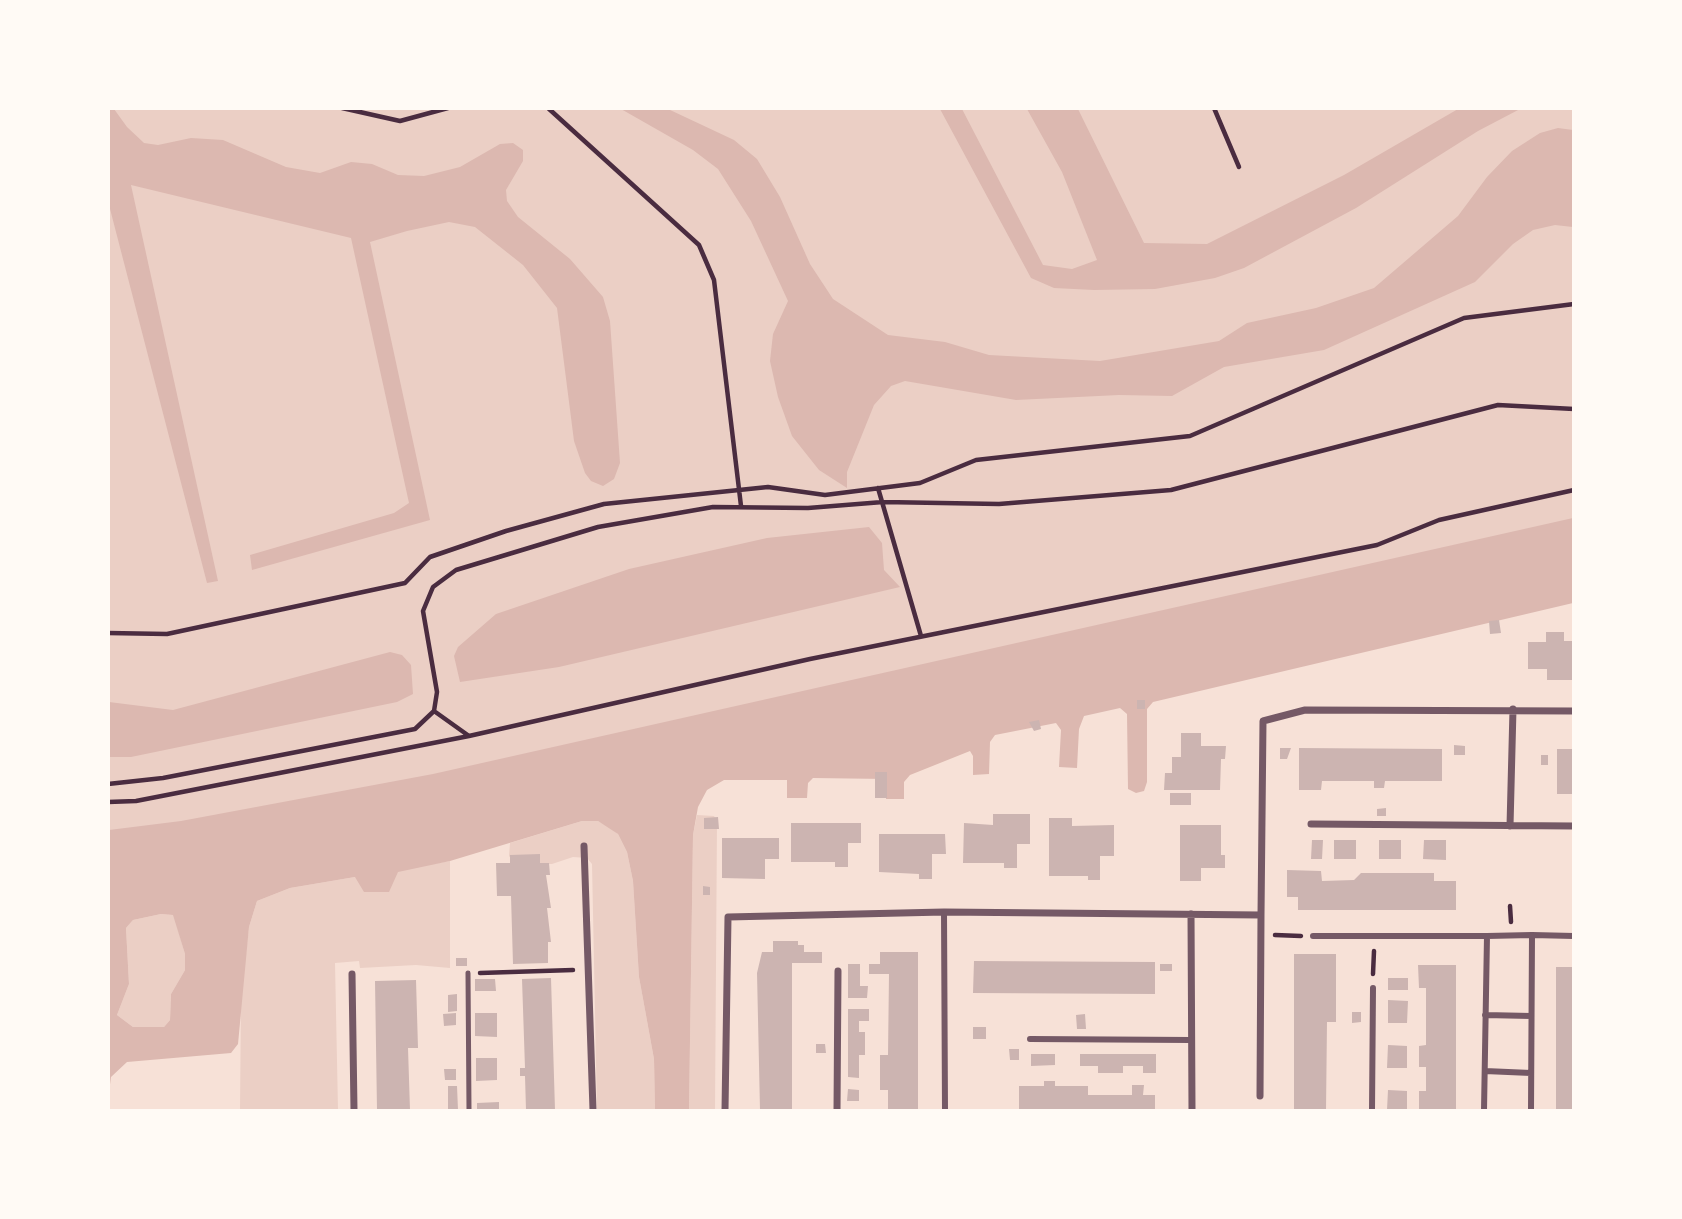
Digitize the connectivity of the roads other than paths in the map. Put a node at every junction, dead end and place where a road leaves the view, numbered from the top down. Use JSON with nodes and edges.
{"nodes":[{"id":1,"x":1513,"y":709,"type":"junction"},
{"id":2,"x":1573,"y":711,"type":"edge"},
{"id":3,"x":1311,"y":824,"type":"dead end"},
{"id":4,"x":1510,"y":826,"type":"junction"},
{"id":5,"x":1573,"y":827,"type":"edge"},
{"id":6,"x":584,"y":846,"type":"dead end"},
{"id":7,"x":944,"y":912,"type":"junction"},
{"id":8,"x":1191,"y":915,"type":"junction"},
{"id":9,"x":1261,"y":915,"type":"junction"},
{"id":10,"x":1532,"y":935,"type":"junction"},
{"id":11,"x":1313,"y":936,"type":"road end"},
{"id":12,"x":1487,"y":936,"type":"junction"},
{"id":13,"x":1573,"y":936,"type":"edge"},
{"id":14,"x":838,"y":971,"type":"dead end"},
{"id":15,"x":468,"y":973,"type":"road end"},
{"id":16,"x":352,"y":974,"type":"dead end"},
{"id":17,"x":1373,"y":989,"type":"road end"},
{"id":18,"x":1485,"y":1015,"type":"junction"},
{"id":19,"x":1531,"y":1016,"type":"junction"},
{"id":20,"x":1030,"y":1039,"type":"dead end"},
{"id":21,"x":1191,"y":1040,"type":"junction"},
{"id":22,"x":1485,"y":1071,"type":"junction"},
{"id":23,"x":1531,"y":1073,"type":"junction"},
{"id":24,"x":1260,"y":1096,"type":"dead end"},
{"id":25,"x":354,"y":1111,"type":"edge"},
{"id":26,"x":469,"y":1111,"type":"edge"},
{"id":27,"x":593,"y":1111,"type":"edge"},
{"id":28,"x":725,"y":1111,"type":"edge"},
{"id":29,"x":837,"y":1111,"type":"edge"},
{"id":30,"x":945,"y":1111,"type":"edge"},
{"id":31,"x":1192,"y":1111,"type":"edge"},
{"id":32,"x":1372,"y":1111,"type":"edge"},
{"id":33,"x":1484,"y":1111,"type":"edge"},
{"id":34,"x":1531,"y":1111,"type":"edge"}],
"edges":[{"from":1,"to":2,"type":"street"},
{"from":1,"to":4,"type":"street"},
{"from":1,"to":9,"type":"street"},
{"from":3,"to":4,"type":"street"},
{"from":4,"to":5,"type":"street"},
{"from":6,"to":27,"type":"street"},
{"from":7,"to":8,"type":"street"},
{"from":7,"to":28,"type":"street"},
{"from":7,"to":30,"type":"street"},
{"from":8,"to":9,"type":"street"},
{"from":8,"to":21,"type":"street"},
{"from":9,"to":24,"type":"street"},
{"from":10,"to":12,"type":"street"},
{"from":10,"to":13,"type":"street"},
{"from":10,"to":19,"type":"street"},
{"from":11,"to":12,"type":"street"},
{"from":12,"to":18,"type":"street"},
{"from":14,"to":29,"type":"street"},
{"from":15,"to":26,"type":"lane"},
{"from":16,"to":25,"type":"street"},
{"from":17,"to":32,"type":"street"},
{"from":18,"to":19,"type":"street"},
{"from":18,"to":22,"type":"street"},
{"from":19,"to":23,"type":"street"},
{"from":20,"to":21,"type":"street"},
{"from":21,"to":31,"type":"street"},
{"from":22,"to":23,"type":"street"},
{"from":22,"to":33,"type":"street"},
{"from":23,"to":34,"type":"street"}]}
